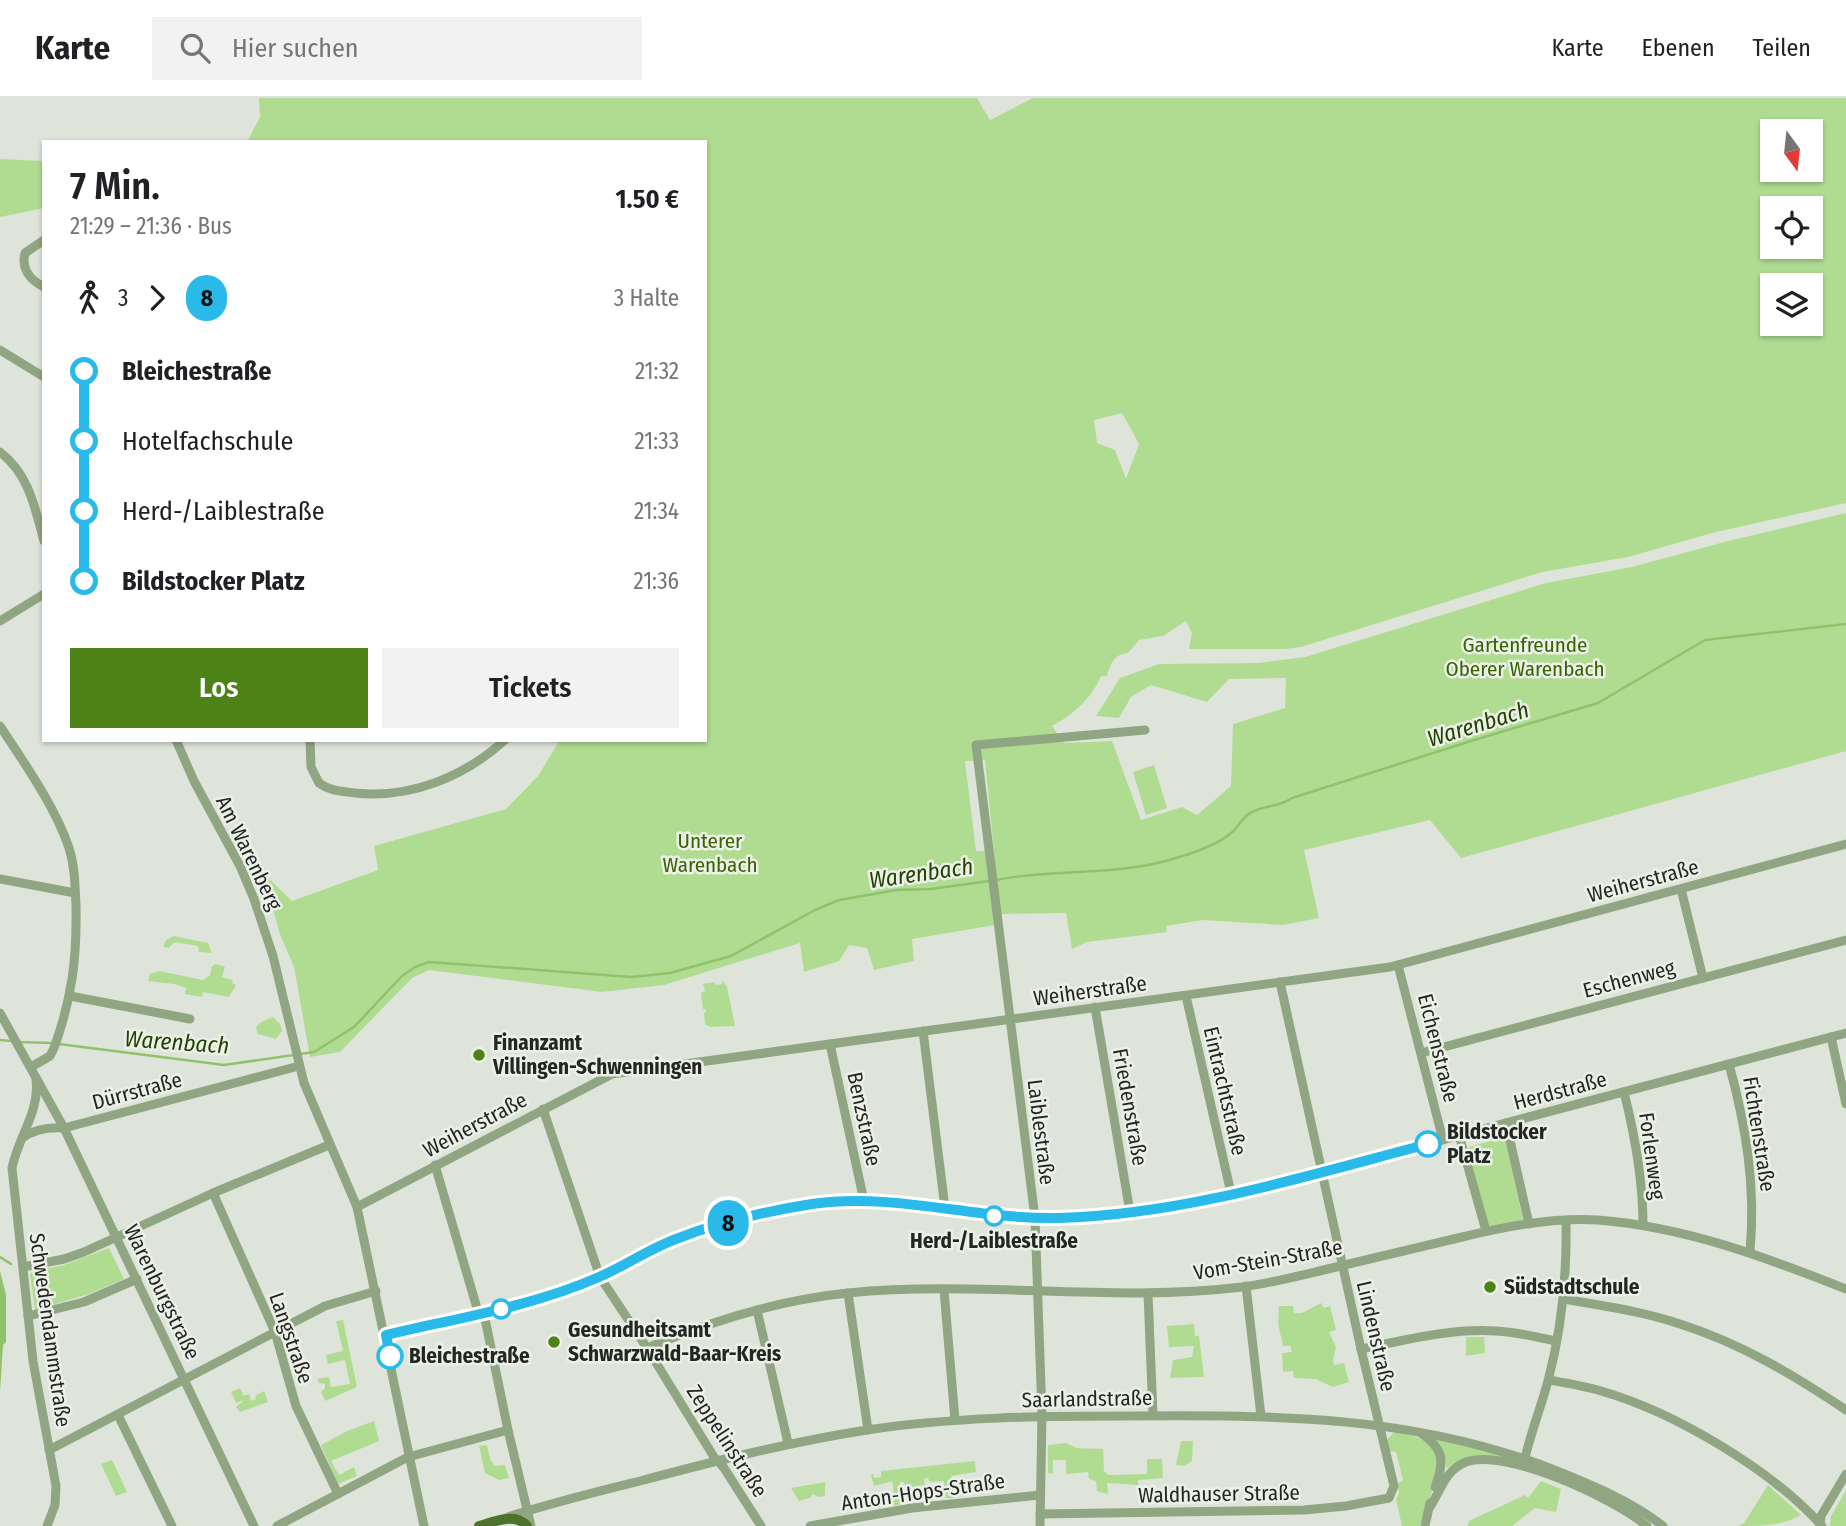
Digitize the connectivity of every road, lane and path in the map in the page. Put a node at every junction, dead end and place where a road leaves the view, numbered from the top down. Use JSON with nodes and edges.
{"nodes":[{"id":1,"x":42,"y":241,"type":"edge"},
{"id":2,"x":42,"y":286,"type":"edge"},
{"id":3,"x":0,"y":350,"type":"edge"},
{"id":4,"x":42,"y":376,"type":"edge"},
{"id":5,"x":0,"y":452,"type":"edge"},
{"id":6,"x":42,"y":533,"type":"edge"},
{"id":7,"x":42,"y":595,"type":"edge"},
{"id":8,"x":0,"y":621,"type":"edge"},
{"id":9,"x":0,"y":726,"type":"edge"},
{"id":10,"x":1145,"y":730,"type":"dead end"},
{"id":11,"x":177,"y":742,"type":"edge"},
{"id":12,"x":310,"y":742,"type":"edge"},
{"id":13,"x":502,"y":742,"type":"edge"},
{"id":14,"x":1846,"y":844,"type":"edge"},
{"id":15,"x":0,"y":879,"type":"edge"},
{"id":16,"x":1681,"y":889,"type":"junction"},
{"id":17,"x":75,"y":893,"type":"junction"},
{"id":18,"x":1846,"y":940,"type":"edge"},
{"id":19,"x":1398,"y":965,"type":"junction"},
{"id":20,"x":1703,"y":978,"type":"junction"},
{"id":21,"x":1280,"y":982,"type":"junction"},
{"id":22,"x":70,"y":996,"type":"junction"},
{"id":23,"x":1186,"y":996,"type":"junction"},
{"id":24,"x":1095,"y":1007,"type":"junction"},
{"id":25,"x":0,"y":1013,"type":"edge"},
{"id":26,"x":190,"y":1019,"type":"dead end"},
{"id":27,"x":1009,"y":1020,"type":"junction"},
{"id":28,"x":923,"y":1031,"type":"junction"},
{"id":29,"x":1846,"y":1033,"type":"edge"},
{"id":30,"x":1831,"y":1037,"type":"junction"},
{"id":31,"x":830,"y":1044,"type":"junction"},
{"id":32,"x":1420,"y":1053,"type":"junction"},
{"id":33,"x":299,"y":1063,"type":"junction"},
{"id":34,"x":1729,"y":1065,"type":"junction"},
{"id":35,"x":33,"y":1071,"type":"junction"},
{"id":36,"x":1624,"y":1092,"type":"junction"},
{"id":37,"x":1846,"y":1104,"type":"edge"},
{"id":38,"x":543,"y":1109,"type":"junction"},
{"id":39,"x":1506,"y":1123,"type":"junction"},
{"id":40,"x":64,"y":1128,"type":"junction"},
{"id":41,"x":1459,"y":1135,"type":"junction"},
{"id":42,"x":22,"y":1138,"type":"junction"},
{"id":43,"x":1443,"y":1140,"type":"junction"},
{"id":44,"x":329,"y":1145,"type":"junction"},
{"id":45,"x":435,"y":1165,"type":"junction"},
{"id":46,"x":1321,"y":1172,"type":"junction"},
{"id":47,"x":213,"y":1193,"type":"junction"},
{"id":48,"x":1231,"y":1193,"type":"junction"},
{"id":49,"x":864,"y":1201,"type":"junction"},
{"id":50,"x":357,"y":1207,"type":"junction"},
{"id":51,"x":945,"y":1208,"type":"junction"},
{"id":52,"x":1130,"y":1212,"type":"junction"},
{"id":53,"x":1035,"y":1218,"type":"junction"},
{"id":54,"x":1566,"y":1221,"type":"junction"},
{"id":55,"x":1529,"y":1224,"type":"junction"},
{"id":56,"x":1643,"y":1225,"type":"junction"},
{"id":57,"x":1486,"y":1231,"type":"junction"},
{"id":58,"x":116,"y":1237,"type":"junction"},
{"id":59,"x":1750,"y":1251,"type":"junction"},
{"id":60,"x":1342,"y":1265,"type":"junction"},
{"id":61,"x":23,"y":1267,"type":"junction"},
{"id":62,"x":600,"y":1277,"type":"junction"},
{"id":63,"x":137,"y":1279,"type":"junction"},
{"id":64,"x":1246,"y":1286,"type":"junction"},
{"id":65,"x":1846,"y":1289,"type":"edge"},
{"id":66,"x":944,"y":1290,"type":"junction"},
{"id":67,"x":1039,"y":1290,"type":"junction"},
{"id":68,"x":376,"y":1291,"type":"junction"},
{"id":69,"x":848,"y":1293,"type":"junction"},
{"id":70,"x":1148,"y":1294,"type":"junction"},
{"id":71,"x":1564,"y":1299,"type":"junction"},
{"id":72,"x":757,"y":1310,"type":"junction"},
{"id":73,"x":481,"y":1314,"type":"junction"},
{"id":74,"x":27,"y":1316,"type":"junction"},
{"id":75,"x":275,"y":1332,"type":"junction"},
{"id":76,"x":386,"y":1335,"type":"junction"},
{"id":77,"x":1556,"y":1341,"type":"junction"},
{"id":78,"x":647,"y":1348,"type":"junction"},
{"id":79,"x":1361,"y":1349,"type":"junction"},
{"id":80,"x":184,"y":1379,"type":"junction"},
{"id":81,"x":1549,"y":1380,"type":"junction"},
{"id":82,"x":1846,"y":1410,"type":"edge"},
{"id":83,"x":118,"y":1415,"type":"junction"},
{"id":84,"x":1153,"y":1415,"type":"junction"},
{"id":85,"x":1042,"y":1416,"type":"junction"},
{"id":86,"x":1261,"y":1416,"type":"junction"},
{"id":87,"x":955,"y":1420,"type":"junction"},
{"id":88,"x":1379,"y":1425,"type":"junction"},
{"id":89,"x":508,"y":1430,"type":"junction"},
{"id":90,"x":868,"y":1430,"type":"junction"},
{"id":91,"x":1417,"y":1430,"type":"junction"},
{"id":92,"x":788,"y":1443,"type":"junction"},
{"id":93,"x":49,"y":1450,"type":"junction"},
{"id":94,"x":408,"y":1457,"type":"junction"},
{"id":95,"x":1525,"y":1458,"type":"junction"},
{"id":96,"x":718,"y":1460,"type":"junction"},
{"id":97,"x":1846,"y":1474,"type":"edge"},
{"id":98,"x":1393,"y":1492,"type":"joint"},
{"id":99,"x":338,"y":1494,"type":"junction"},
{"id":100,"x":1040,"y":1495,"type":"junction"},
{"id":101,"x":1430,"y":1507,"type":"junction"},
{"id":102,"x":528,"y":1511,"type":"junction"},
{"id":103,"x":1040,"y":1514,"type":"junction"},
{"id":104,"x":503,"y":1519,"type":"junction"},
{"id":105,"x":284,"y":1524,"type":"edge"},
{"id":106,"x":1820,"y":1525,"type":"edge"},
{"id":107,"x":47,"y":1526,"type":"edge"},
{"id":108,"x":172,"y":1526,"type":"edge"},
{"id":109,"x":254,"y":1526,"type":"edge"},
{"id":110,"x":424,"y":1526,"type":"edge"},
{"id":111,"x":479,"y":1526,"type":"edge"},
{"id":112,"x":529,"y":1526,"type":"edge"},
{"id":113,"x":761,"y":1526,"type":"edge"},
{"id":114,"x":810,"y":1526,"type":"edge"},
{"id":115,"x":1040,"y":1526,"type":"edge"},
{"id":116,"x":1424,"y":1526,"type":"edge"},
{"id":117,"x":1647,"y":1526,"type":"edge"},
{"id":118,"x":1662,"y":1526,"type":"edge"}],
"edges":[{"from":1,"to":2,"type":"street"},
{"from":3,"to":4,"type":"street"},
{"from":5,"to":6,"type":"street"},
{"from":7,"to":8,"type":"street"},
{"from":9,"to":17,"type":"street"},
{"from":10,"to":27,"type":"street","name":"Laiblestraße"},
{"from":11,"to":33,"type":"street","name":"Am Warenberg"},
{"from":12,"to":13,"type":"street"},
{"from":14,"to":16,"type":"street","name":"Weiherstraße"},
{"from":15,"to":17,"type":"street"},
{"from":16,"to":19,"type":"street","name":"Weiherstraße"},
{"from":16,"to":20,"type":"street"},
{"from":17,"to":22,"type":"street"},
{"from":18,"to":20,"type":"street","name":"Eschenweg"},
{"from":19,"to":21,"type":"street","name":"Weiherstraße"},
{"from":19,"to":32,"type":"street","name":"Eichenstraße"},
{"from":20,"to":32,"type":"street","name":"Eschenweg"},
{"from":21,"to":23,"type":"street","name":"Weiherstraße"},
{"from":21,"to":46,"type":"street","name":"Lindenstraße"},
{"from":22,"to":26,"type":"street"},
{"from":22,"to":35,"type":"street"},
{"from":23,"to":24,"type":"street","name":"Weiherstraße"},
{"from":23,"to":48,"type":"street","name":"Eintrachtstraße"},
{"from":24,"to":27,"type":"street","name":"Weiherstraße"},
{"from":24,"to":52,"type":"street","name":"Friedenstraße"},
{"from":25,"to":35,"type":"street","name":"Warenburgstraße"},
{"from":27,"to":28,"type":"street","name":"Weiherstraße"},
{"from":27,"to":53,"type":"street","name":"Laiblestraße"},
{"from":28,"to":31,"type":"street","name":"Weiherstraße"},
{"from":28,"to":51,"type":"street"},
{"from":29,"to":30,"type":"street","name":"Herdstraße"},
{"from":30,"to":34,"type":"street","name":"Herdstraße"},
{"from":30,"to":37,"type":"street"},
{"from":31,"to":38,"type":"street","name":"Weiherstraße"},
{"from":31,"to":49,"type":"street","name":"Benzstraße"},
{"from":32,"to":43,"type":"street","name":"Eichenstraße"},
{"from":33,"to":40,"type":"street","name":"Dürrstraße"},
{"from":33,"to":44,"type":"street"},
{"from":34,"to":36,"type":"street","name":"Herdstraße"},
{"from":34,"to":59,"type":"street","name":"Fichtenstraße"},
{"from":35,"to":40,"type":"street","name":"Warenburgstraße"},
{"from":35,"to":42,"type":"street","name":"Schwedendammstraße"},
{"from":36,"to":39,"type":"street","name":"Herdstraße"},
{"from":36,"to":56,"type":"street","name":"Forlenweg"},
{"from":38,"to":45,"type":"street","name":"Weiherstraße"},
{"from":38,"to":62,"type":"street","name":"Zeppelinstraße"},
{"from":39,"to":41,"type":"street","name":"Herdstraße"},
{"from":39,"to":55,"type":"street"},
{"from":40,"to":42,"type":"street"},
{"from":40,"to":58,"type":"street","name":"Warenburgstraße"},
{"from":41,"to":43,"type":"street","name":"Herdstraße"},
{"from":41,"to":57,"type":"street"},
{"from":42,"to":61,"type":"street","name":"Schwedendammstraße"},
{"from":43,"to":46,"type":"street","name":"Herdstraße"},
{"from":44,"to":47,"type":"street"},
{"from":44,"to":50,"type":"street"},
{"from":45,"to":50,"type":"street","name":"Weiherstraße"},
{"from":45,"to":73,"type":"street"},
{"from":46,"to":48,"type":"street","name":"Herdstraße"},
{"from":46,"to":60,"type":"street","name":"Lindenstraße"},
{"from":47,"to":58,"type":"street"},
{"from":47,"to":75,"type":"street","name":"Langstraße"},
{"from":48,"to":52,"type":"street","name":"Herdstraße"},
{"from":49,"to":51,"type":"street","name":"Herdstraße"},
{"from":49,"to":62,"type":"street","name":"Herdstraße"},
{"from":50,"to":68,"type":"street"},
{"from":51,"to":53,"type":"street","name":"Herdstraße"},
{"from":52,"to":53,"type":"street","name":"Herdstraße"},
{"from":53,"to":67,"type":"street","name":"Laiblestraße"},
{"from":54,"to":55,"type":"street","name":"Vom-Stein-Straße"},
{"from":54,"to":56,"type":"street","name":"Vom-Stein-Straße"},
{"from":54,"to":71,"type":"street"},
{"from":55,"to":57,"type":"street","name":"Vom-Stein-Straße"},
{"from":56,"to":59,"type":"street","name":"Vom-Stein-Straße"},
{"from":57,"to":60,"type":"street","name":"Vom-Stein-Straße"},
{"from":58,"to":61,"type":"street"},
{"from":58,"to":63,"type":"street","name":"Warenburgstraße"},
{"from":59,"to":65,"type":"street","name":"Vom-Stein-Straße"},
{"from":60,"to":64,"type":"street","name":"Vom-Stein-Straße"},
{"from":60,"to":79,"type":"street","name":"Lindenstraße"},
{"from":61,"to":74,"type":"street","name":"Schwedendammstraße"},
{"from":62,"to":73,"type":"street","name":"Herdstraße"},
{"from":62,"to":78,"type":"street","name":"Zeppelinstraße"},
{"from":63,"to":74,"type":"street"},
{"from":63,"to":80,"type":"street","name":"Warenburgstraße"},
{"from":64,"to":70,"type":"street","name":"Vom-Stein-Straße"},
{"from":64,"to":86,"type":"street"},
{"from":66,"to":67,"type":"street","name":"Vom-Stein-Straße"},
{"from":66,"to":69,"type":"street","name":"Vom-Stein-Straße"},
{"from":66,"to":87,"type":"street"},
{"from":67,"to":70,"type":"street","name":"Vom-Stein-Straße"},
{"from":67,"to":85,"type":"street","name":"Laiblestraße"},
{"from":68,"to":75,"type":"street"},
{"from":68,"to":76,"type":"street"},
{"from":69,"to":72,"type":"street","name":"Vom-Stein-Straße"},
{"from":69,"to":90,"type":"street"},
{"from":70,"to":84,"type":"street"},
{"from":71,"to":77,"type":"street"},
{"from":71,"to":82,"type":"street"},
{"from":72,"to":78,"type":"street","name":"Vom-Stein-Straße"},
{"from":72,"to":92,"type":"street"},
{"from":73,"to":76,"type":"street","name":"Herdstraße"},
{"from":73,"to":89,"type":"street"},
{"from":74,"to":93,"type":"street","name":"Schwedendammstraße"},
{"from":75,"to":80,"type":"street"},
{"from":75,"to":99,"type":"street","name":"Langstraße"},
{"from":76,"to":94,"type":"street"},
{"from":77,"to":79,"type":"street"},
{"from":77,"to":81,"type":"street"},
{"from":78,"to":96,"type":"street","name":"Zeppelinstraße"},
{"from":79,"to":88,"type":"street","name":"Lindenstraße"},
{"from":80,"to":83,"type":"street"},
{"from":80,"to":109,"type":"street","name":"Warenburgstraße"},
{"from":81,"to":95,"type":"street"},
{"from":81,"to":106,"type":"street"},
{"from":83,"to":93,"type":"street"},
{"from":83,"to":108,"type":"street"},
{"from":84,"to":85,"type":"street","name":"Saarlandstraße"},
{"from":84,"to":86,"type":"street","name":"Saarlandstraße"},
{"from":85,"to":87,"type":"street","name":"Saarlandstraße"},
{"from":85,"to":100,"type":"street","name":"Laiblestraße"},
{"from":86,"to":88,"type":"street","name":"Saarlandstraße"},
{"from":87,"to":90,"type":"street","name":"Saarlandstraße"},
{"from":88,"to":91,"type":"street","name":"Saarlandstraße"},
{"from":88,"to":98,"type":"street","name":"Lindenstraße"},
{"from":89,"to":94,"type":"street"},
{"from":89,"to":102,"type":"street"},
{"from":90,"to":92,"type":"street","name":"Saarlandstraße"},
{"from":91,"to":95,"type":"street","name":"Saarlandstraße"},
{"from":91,"to":101,"type":"street"},
{"from":92,"to":96,"type":"street","name":"Saarlandstraße"},
{"from":93,"to":107,"type":"street","name":"Schwedendammstraße"},
{"from":94,"to":99,"type":"street"},
{"from":94,"to":110,"type":"street"},
{"from":95,"to":118,"type":"street","name":"Saarlandstraße"},
{"from":96,"to":102,"type":"street","name":"Saarlandstraße"},
{"from":96,"to":113,"type":"street","name":"Zeppelinstraße"},
{"from":97,"to":106,"type":"street"},
{"from":98,"to":103,"type":"street","name":"Waldhauser Straße"},
{"from":99,"to":105,"type":"street"},
{"from":100,"to":103,"type":"street","name":"Laiblestraße"},
{"from":100,"to":114,"type":"street","name":"Anton-Hops-Straße"},
{"from":101,"to":116,"type":"street"},
{"from":101,"to":117,"type":"street"},
{"from":102,"to":104,"type":"street","name":"Saarlandstraße"},
{"from":102,"to":112,"type":"street"},
{"from":103,"to":115,"type":"street","name":"Laiblestraße"},
{"from":104,"to":111,"type":"main road"},
{"from":104,"to":112,"type":"main road"}]}
